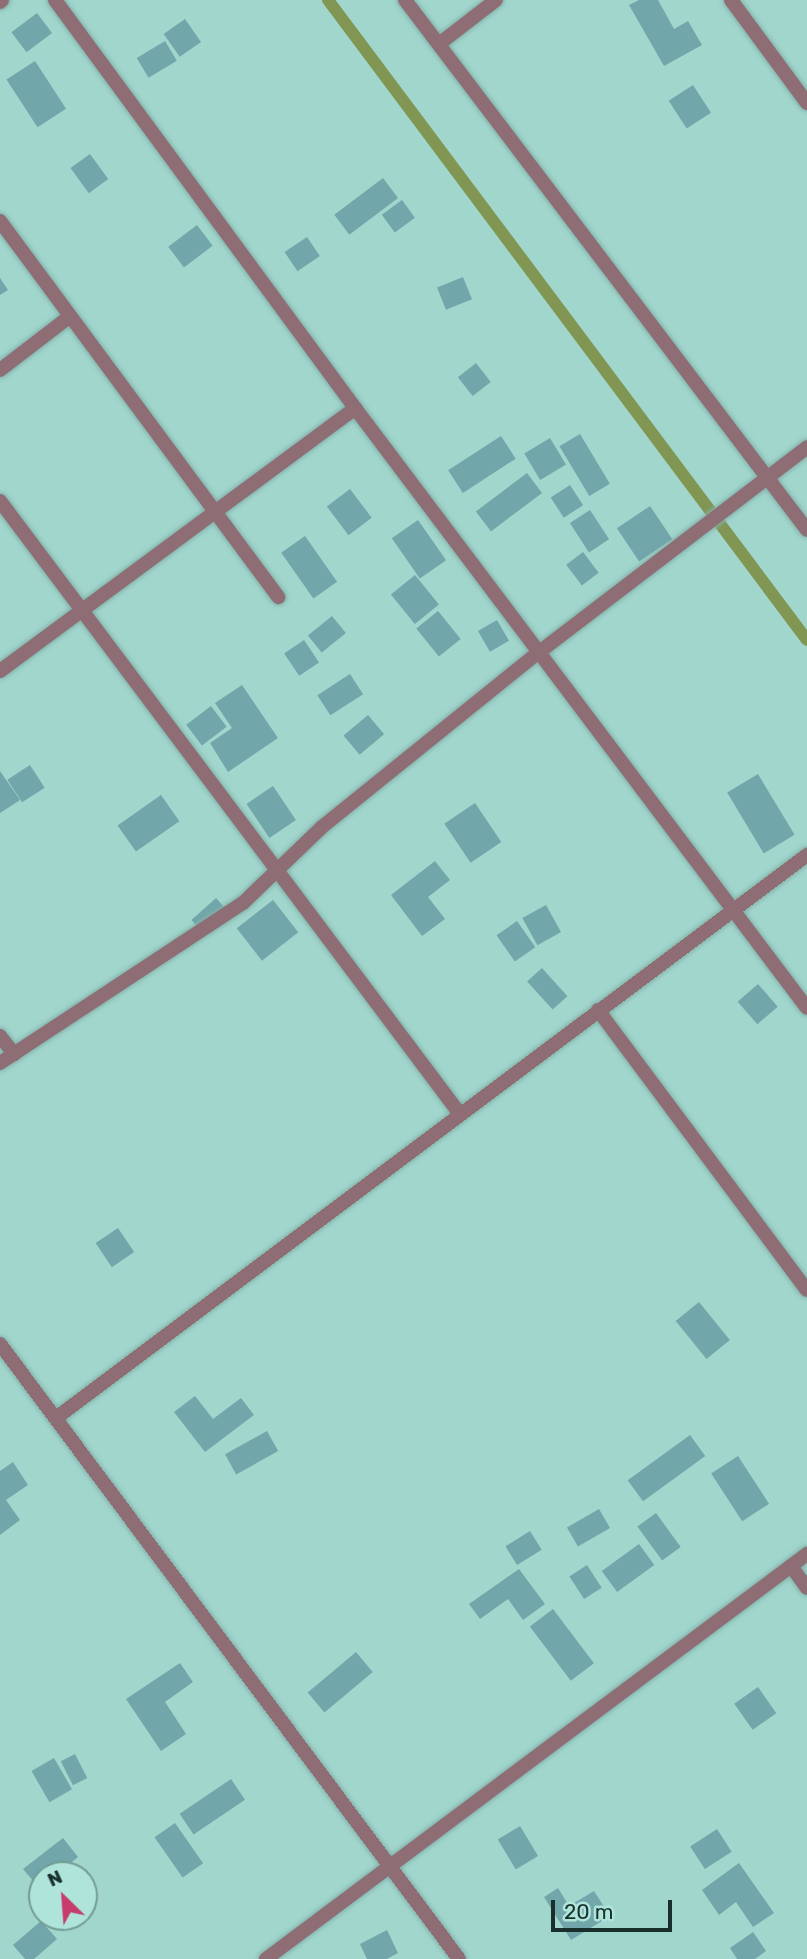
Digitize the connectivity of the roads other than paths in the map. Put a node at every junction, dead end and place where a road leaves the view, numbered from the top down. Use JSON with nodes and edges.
{"nodes":[{"id":1,"x":55,"y":0,"type":"edge"},
{"id":2,"x":405,"y":0,"type":"edge"},
{"id":3,"x":496,"y":0,"type":"edge"},
{"id":4,"x":731,"y":0,"type":"edge"},
{"id":5,"x":439,"y":44,"type":"junction"},
{"id":6,"x":802,"y":83,"type":"edge"},
{"id":7,"x":807,"y":103,"type":"edge"},
{"id":8,"x":0,"y":222,"type":"edge"},
{"id":9,"x":69,"y":317,"type":"junction"},
{"id":10,"x":0,"y":370,"type":"edge"},
{"id":11,"x":355,"y":408,"type":"junction"},
{"id":12,"x":807,"y":447,"type":"edge"},
{"id":13,"x":767,"y":477,"type":"junction"},
{"id":14,"x":0,"y":501,"type":"edge"},
{"id":15,"x":215,"y":510,"type":"junction"},
{"id":16,"x":807,"y":530,"type":"edge"},
{"id":17,"x":278,"y":597,"type":"dead end"},
{"id":18,"x":81,"y":609,"type":"junction"},
{"id":19,"x":538,"y":653,"type":"junction"},
{"id":20,"x":0,"y":671,"type":"edge"},
{"id":21,"x":807,"y":855,"type":"edge"},
{"id":22,"x":277,"y":873,"type":"junction"},
{"id":23,"x":733,"y":912,"type":"junction"},
{"id":24,"x":807,"y":1008,"type":"edge"},
{"id":25,"x":598,"y":1010,"type":"junction"},
{"id":26,"x":0,"y":1036,"type":"edge"},
{"id":27,"x":14,"y":1054,"type":"junction"},
{"id":28,"x":0,"y":1063,"type":"edge"},
{"id":29,"x":460,"y":1114,"type":"junction"},
{"id":30,"x":807,"y":1290,"type":"edge"},
{"id":31,"x":0,"y":1344,"type":"edge"},
{"id":32,"x":56,"y":1418,"type":"junction"},
{"id":33,"x":807,"y":1554,"type":"edge"},
{"id":34,"x":791,"y":1566,"type":"junction"},
{"id":35,"x":807,"y":1588,"type":"edge"},
{"id":36,"x":390,"y":1867,"type":"junction"},
{"id":37,"x":266,"y":1959,"type":"edge"},
{"id":38,"x":459,"y":1959,"type":"edge"}],
"edges":[{"from":1,"to":11,"type":"street"},
{"from":2,"to":5,"type":"street"},
{"from":3,"to":5,"type":"street"},
{"from":4,"to":6,"type":"street"},
{"from":5,"to":13,"type":"street"},
{"from":6,"to":7,"type":"street"},
{"from":8,"to":9,"type":"street"},
{"from":9,"to":10,"type":"street"},
{"from":9,"to":15,"type":"street"},
{"from":11,"to":15,"type":"street"},
{"from":11,"to":19,"type":"street"},
{"from":12,"to":13,"type":"street"},
{"from":13,"to":16,"type":"street"},
{"from":13,"to":19,"type":"street"},
{"from":14,"to":18,"type":"street"},
{"from":15,"to":17,"type":"street"},
{"from":15,"to":18,"type":"street"},
{"from":18,"to":20,"type":"street"},
{"from":18,"to":22,"type":"street"},
{"from":19,"to":22,"type":"street"},
{"from":19,"to":23,"type":"street"},
{"from":21,"to":23,"type":"street"},
{"from":22,"to":27,"type":"street"},
{"from":22,"to":29,"type":"street"},
{"from":23,"to":24,"type":"street"},
{"from":23,"to":25,"type":"street"},
{"from":25,"to":29,"type":"street"},
{"from":25,"to":30,"type":"street"},
{"from":26,"to":27,"type":"street"},
{"from":27,"to":28,"type":"street"},
{"from":29,"to":32,"type":"street"},
{"from":31,"to":32,"type":"street"},
{"from":32,"to":36,"type":"street"},
{"from":33,"to":34,"type":"street"},
{"from":34,"to":35,"type":"street"},
{"from":34,"to":36,"type":"street"},
{"from":36,"to":37,"type":"street"},
{"from":36,"to":38,"type":"street"}]}
